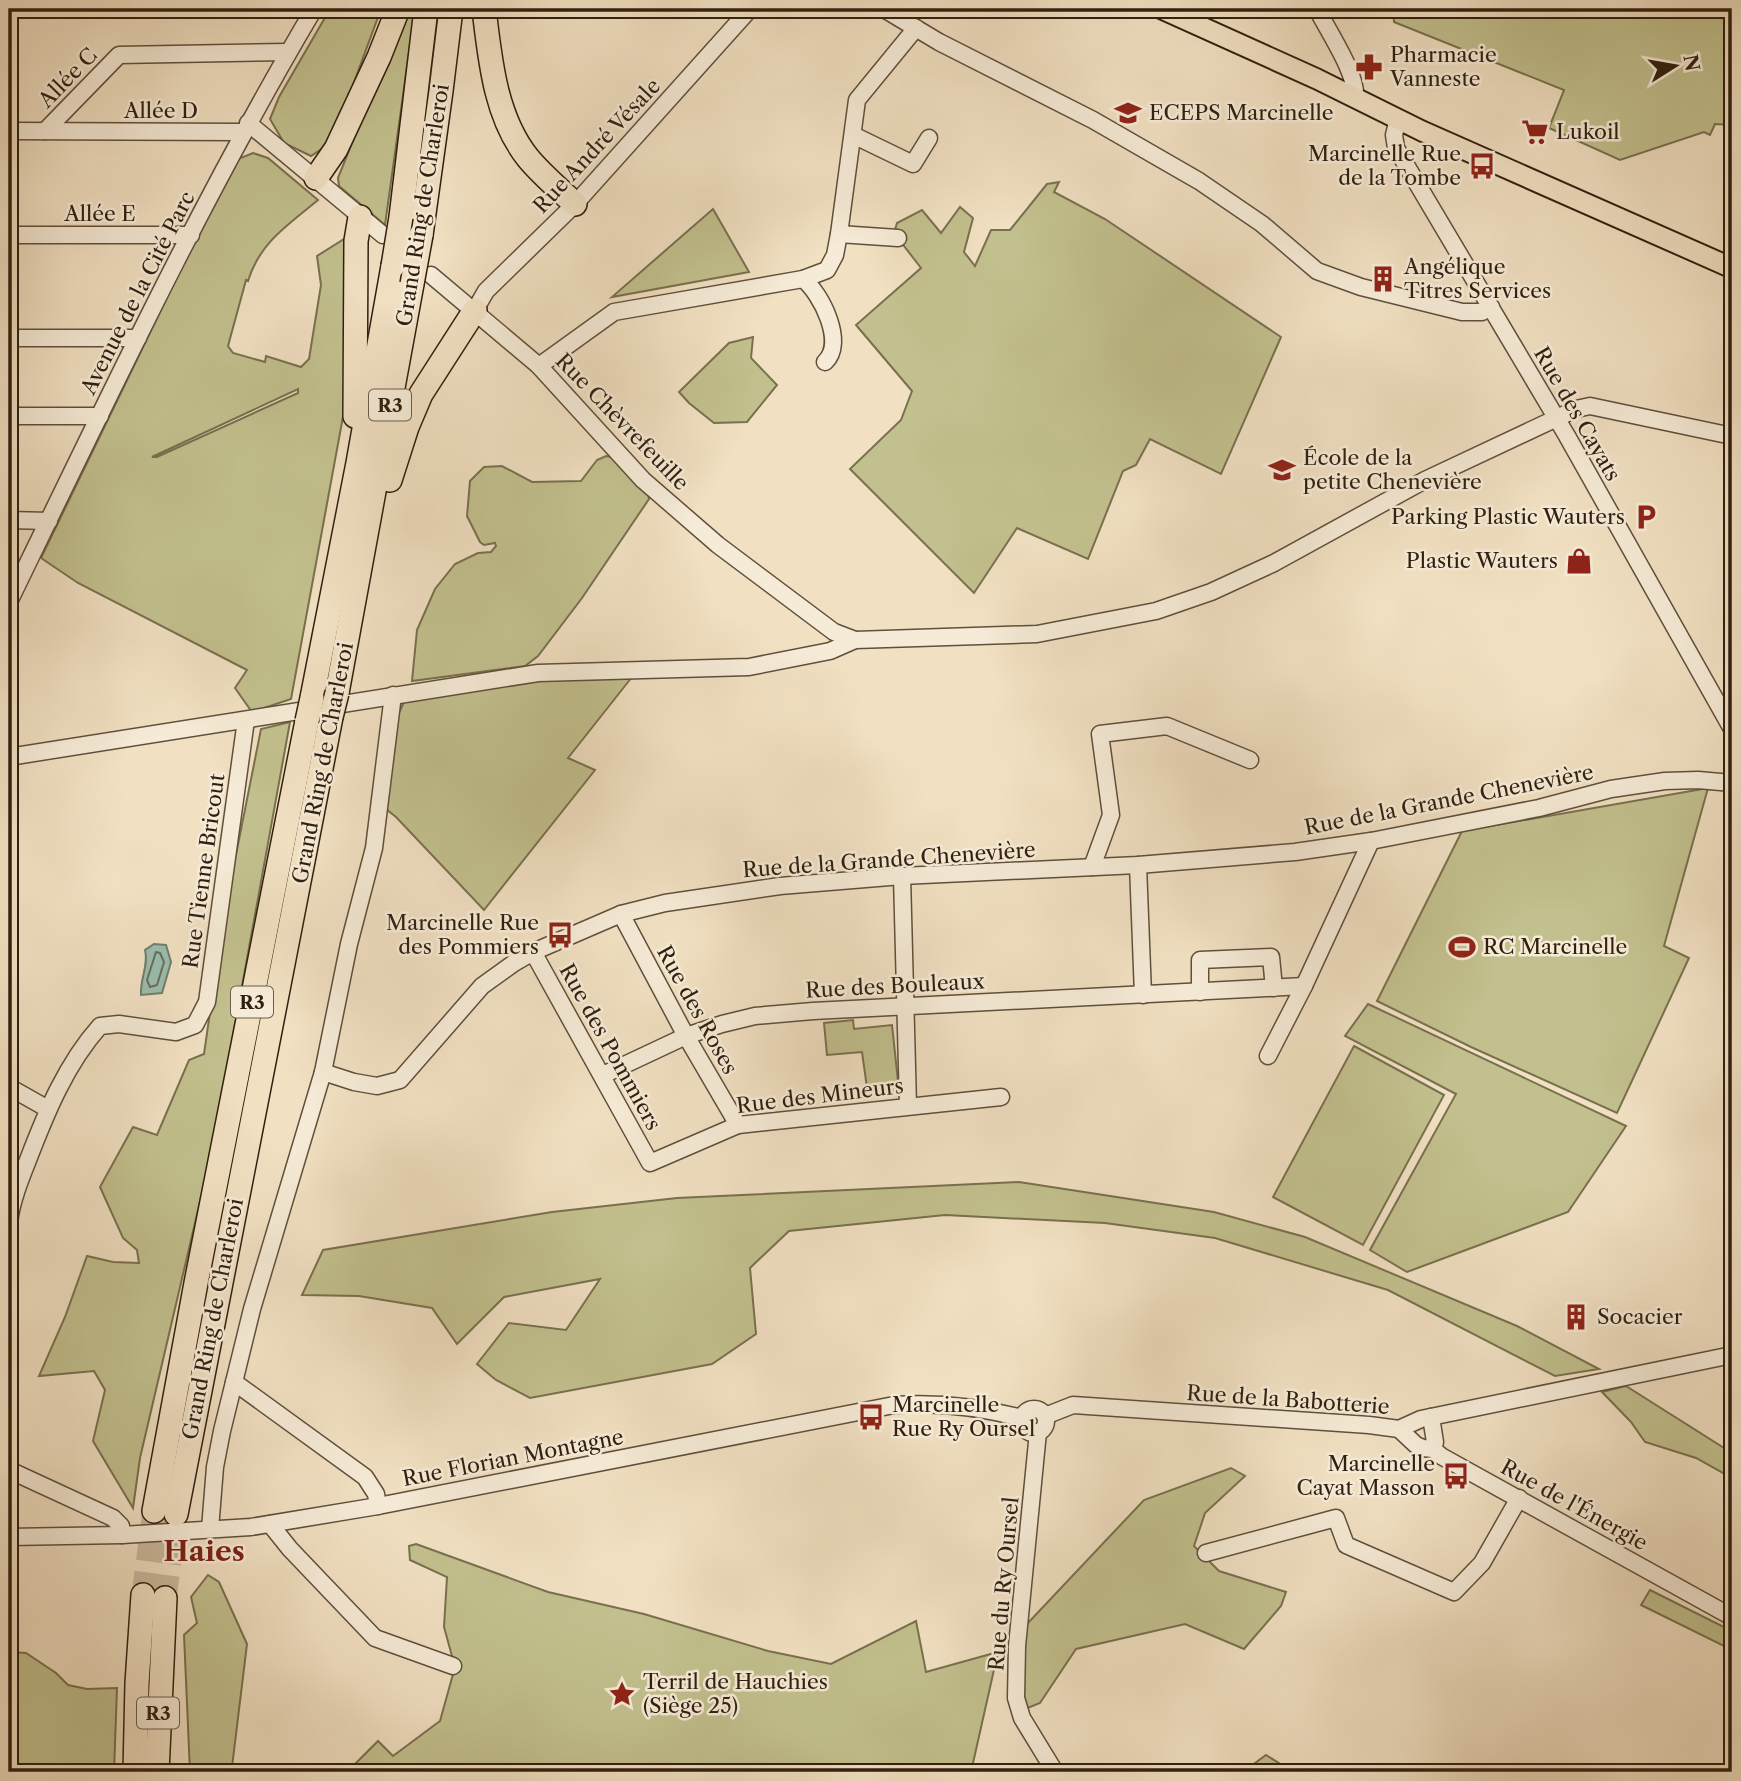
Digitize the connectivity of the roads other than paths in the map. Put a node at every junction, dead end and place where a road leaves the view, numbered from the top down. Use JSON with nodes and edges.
{"nodes":[{"id":1,"x":314,"y":9,"type":"edge"},
{"id":2,"x":398,"y":9,"type":"edge"},
{"id":3,"x":426,"y":9,"type":"edge"},
{"id":4,"x":451,"y":9,"type":"edge"},
{"id":5,"x":484,"y":9,"type":"edge"},
{"id":6,"x":750,"y":9,"type":"edge"},
{"id":7,"x":884,"y":9,"type":"edge"},
{"id":8,"x":1162,"y":9,"type":"edge"},
{"id":9,"x":1317,"y":9,"type":"edge"},
{"id":10,"x":916,"y":28,"type":"junction"},
{"id":11,"x":1339,"y":51,"type":"junction"},
{"id":12,"x":288,"y":52,"type":"junction"},
{"id":13,"x":1336,"y":89,"type":"junction"},
{"id":14,"x":1355,"y":98,"type":"junction"},
{"id":15,"x":71,"y":104,"type":"junction"},
{"id":16,"x":1398,"y":119,"type":"junction"},
{"id":17,"x":245,"y":128,"type":"junction"},
{"id":18,"x":9,"y":131,"type":"edge"},
{"id":19,"x":45,"y":131,"type":"junction"},
{"id":20,"x":81,"y":132,"type":"junction"},
{"id":21,"x":853,"y":135,"type":"junction"},
{"id":22,"x":929,"y":138,"type":"dead end"},
{"id":23,"x":316,"y":178,"type":"junction"},
{"id":24,"x":575,"y":204,"type":"junction"},
{"id":25,"x":360,"y":217,"type":"junction"},
{"id":26,"x":839,"y":234,"type":"junction"},
{"id":27,"x":9,"y":235,"type":"edge"},
{"id":28,"x":191,"y":235,"type":"junction"},
{"id":29,"x":383,"y":236,"type":"dead end"},
{"id":30,"x":898,"y":239,"type":"dead end"},
{"id":31,"x":1732,"y":268,"type":"edge"},
{"id":32,"x":422,"y":279,"type":"junction"},
{"id":33,"x":803,"y":279,"type":"junction"},
{"id":34,"x":1491,"y":307,"type":"junction"},
{"id":35,"x":475,"y":310,"type":"junction"},
{"id":36,"x":9,"y":338,"type":"edge"},
{"id":37,"x":138,"y":338,"type":"junction"},
{"id":38,"x":825,"y":362,"type":"dead end"},
{"id":39,"x":539,"y":366,"type":"junction"},
{"id":40,"x":9,"y":416,"type":"edge"},
{"id":41,"x":100,"y":416,"type":"junction"},
{"id":42,"x":1557,"y":419,"type":"junction"},
{"id":43,"x":1732,"y":436,"type":"edge"},
{"id":44,"x":358,"y":463,"type":"junction"},
{"id":45,"x":9,"y":520,"type":"edge"},
{"id":46,"x":49,"y":521,"type":"junction"},
{"id":47,"x":369,"y":527,"type":"junction"},
{"id":48,"x":9,"y":602,"type":"edge"},
{"id":49,"x":855,"y":640,"type":"junction"},
{"id":50,"x":393,"y":695,"type":"junction"},
{"id":51,"x":246,"y":720,"type":"junction"},
{"id":52,"x":1732,"y":729,"type":"edge"},
{"id":53,"x":9,"y":757,"type":"edge"},
{"id":54,"x":1250,"y":760,"type":"dead end"},
{"id":55,"x":1732,"y":783,"type":"edge"},
{"id":56,"x":1371,"y":841,"type":"junction"},
{"id":57,"x":1138,"y":865,"type":"junction"},
{"id":58,"x":1092,"y":867,"type":"junction"},
{"id":59,"x":902,"y":876,"type":"junction"},
{"id":60,"x":621,"y":914,"type":"junction"},
{"id":61,"x":533,"y":952,"type":"junction"},
{"id":62,"x":1304,"y":986,"type":"junction"},
{"id":63,"x":1274,"y":988,"type":"junction"},
{"id":64,"x":1200,"y":992,"type":"junction"},
{"id":65,"x":1143,"y":995,"type":"junction"},
{"id":66,"x":905,"y":1006,"type":"junction"},
{"id":67,"x":686,"y":1036,"type":"junction"},
{"id":68,"x":1268,"y":1056,"type":"dead end"},
{"id":69,"x":323,"y":1072,"type":"junction"},
{"id":70,"x":603,"y":1075,"type":"junction"},
{"id":71,"x":9,"y":1087,"type":"edge"},
{"id":72,"x":1001,"y":1097,"type":"dead end"},
{"id":73,"x":908,"y":1106,"type":"junction"},
{"id":74,"x":48,"y":1109,"type":"junction"},
{"id":75,"x":738,"y":1125,"type":"junction"},
{"id":76,"x":650,"y":1163,"type":"joint"},
{"id":77,"x":9,"y":1222,"type":"edge"},
{"id":78,"x":1732,"y":1355,"type":"edge"},
{"id":79,"x":234,"y":1382,"type":"junction"},
{"id":80,"x":1045,"y":1416,"type":"junction"},
{"id":81,"x":1431,"y":1417,"type":"junction"},
{"id":82,"x":1022,"y":1418,"type":"junction"},
{"id":83,"x":1399,"y":1429,"type":"junction"},
{"id":84,"x":1038,"y":1432,"type":"junction"},
{"id":85,"x":1433,"y":1449,"type":"junction"},
{"id":86,"x":9,"y":1470,"type":"edge"},
{"id":87,"x":1519,"y":1498,"type":"junction"},
{"id":88,"x":379,"y":1506,"type":"junction"},
{"id":89,"x":270,"y":1524,"type":"junction"},
{"id":90,"x":209,"y":1529,"type":"junction"},
{"id":91,"x":122,"y":1535,"type":"junction"},
{"id":92,"x":9,"y":1537,"type":"edge"},
{"id":93,"x":1206,"y":1553,"type":"dead end"},
{"id":94,"x":1732,"y":1617,"type":"edge"},
{"id":95,"x":161,"y":1654,"type":"junction"},
{"id":96,"x":453,"y":1666,"type":"dead end"},
{"id":97,"x":137,"y":1682,"type":"junction"},
{"id":98,"x":121,"y":1772,"type":"edge"},
{"id":99,"x":135,"y":1772,"type":"edge"},
{"id":100,"x":157,"y":1772,"type":"edge"},
{"id":101,"x":172,"y":1772,"type":"edge"},
{"id":102,"x":1055,"y":1772,"type":"edge"}],
"edges":[{"from":1,"to":12,"type":"street","name":"Avenue de la Cité Parc"},
{"from":2,"to":23,"type":"highway"},
{"from":3,"to":44,"type":"highway","name":"Grand Ring de Charleroi","number":"R3","bridge":true},
{"from":4,"to":32,"type":"highway","name":"Grand Ring de Charleroi","number":"R3","bridge":true},
{"from":5,"to":24,"type":"highway"},
{"from":6,"to":24,"type":"street","name":"Rue André Vésale"},
{"from":7,"to":10,"type":"street"},
{"from":8,"to":13,"type":"main road"},
{"from":9,"to":11,"type":"street"},
{"from":10,"to":21,"type":"street"},
{"from":10,"to":34,"type":"street"},
{"from":11,"to":13,"type":"street"},
{"from":11,"to":14,"type":"street"},
{"from":12,"to":15,"type":"street","name":"Allée C"},
{"from":12,"to":17,"type":"street","name":"Avenue de la Cité Parc"},
{"from":13,"to":14,"type":"main road"},
{"from":14,"to":16,"type":"main road"},
{"from":15,"to":19,"type":"street","name":"Allée C"},
{"from":15,"to":20,"type":"street"},
{"from":16,"to":31,"type":"main road"},
{"from":16,"to":34,"type":"street","name":"Rue des Cayats"},
{"from":17,"to":20,"type":"street","name":"Allée D"},
{"from":17,"to":23,"type":"street"},
{"from":17,"to":28,"type":"street","name":"Avenue de la Cité Parc"},
{"from":18,"to":19,"type":"street","name":"Allée D"},
{"from":19,"to":20,"type":"street","name":"Allée D"},
{"from":21,"to":22,"type":"street"},
{"from":21,"to":26,"type":"street"},
{"from":23,"to":25,"type":"street"},
{"from":24,"to":35,"type":"street","name":"Rue André Vésale"},
{"from":25,"to":29,"type":"street"},
{"from":25,"to":44,"type":"highway"},
{"from":26,"to":30,"type":"street"},
{"from":26,"to":33,"type":"street"},
{"from":27,"to":28,"type":"street","name":"Allée E"},
{"from":28,"to":37,"type":"street","name":"Avenue de la Cité Parc"},
{"from":32,"to":35,"type":"street","name":"Rue Chèvrefeuille"},
{"from":32,"to":47,"type":"highway","name":"Grand Ring de Charleroi","number":"R3"},
{"from":33,"to":38,"type":"street"},
{"from":33,"to":39,"type":"street"},
{"from":34,"to":42,"type":"street","name":"Rue des Cayats"},
{"from":35,"to":39,"type":"street","name":"Rue Chèvrefeuille"},
{"from":35,"to":47,"type":"highway"},
{"from":36,"to":37,"type":"street"},
{"from":37,"to":41,"type":"street","name":"Avenue de la Cité Parc"},
{"from":39,"to":49,"type":"street","name":"Rue Chèvrefeuille"},
{"from":40,"to":41,"type":"street"},
{"from":41,"to":46,"type":"street","name":"Avenue de la Cité Parc"},
{"from":42,"to":43,"type":"street"},
{"from":42,"to":49,"type":"street"},
{"from":42,"to":52,"type":"street","name":"Rue des Cayats"},
{"from":44,"to":47,"type":"highway","name":"Grand Ring de Charleroi","number":"R3","bridge":true},
{"from":45,"to":46,"type":"street"},
{"from":46,"to":48,"type":"street","name":"Avenue de la Cité Parc"},
{"from":49,"to":50,"type":"street"},
{"from":50,"to":51,"type":"street"},
{"from":50,"to":69,"type":"street"},
{"from":51,"to":53,"type":"street"},
{"from":51,"to":74,"type":"street","name":"Rue Tienne Bricout"},
{"from":54,"to":58,"type":"street"},
{"from":55,"to":56,"type":"street","name":"Rue de la Grande Chenevière"},
{"from":56,"to":57,"type":"street","name":"Rue de la Grande Chenevière"},
{"from":56,"to":62,"type":"street"},
{"from":57,"to":58,"type":"street","name":"Rue de la Grande Chenevière"},
{"from":57,"to":65,"type":"street"},
{"from":58,"to":59,"type":"street","name":"Rue de la Grande Chenevière"},
{"from":59,"to":60,"type":"street","name":"Rue de la Grande Chenevière"},
{"from":59,"to":66,"type":"street"},
{"from":60,"to":61,"type":"street","name":"Rue de la Grande Chenevière"},
{"from":60,"to":67,"type":"street","name":"Rue des Roses"},
{"from":61,"to":69,"type":"street","name":"Rue de la Grande Chenevière"},
{"from":61,"to":70,"type":"street","name":"Rue des Pommiers"},
{"from":62,"to":63,"type":"street","name":"Rue des Bouleaux"},
{"from":62,"to":68,"type":"street"},
{"from":63,"to":64,"type":"street","name":"Rue des Bouleaux"},
{"from":63,"to":64,"type":"street"},
{"from":64,"to":65,"type":"street","name":"Rue des Bouleaux"},
{"from":65,"to":66,"type":"street","name":"Rue des Bouleaux"},
{"from":66,"to":67,"type":"street","name":"Rue des Bouleaux"},
{"from":66,"to":73,"type":"street"},
{"from":67,"to":70,"type":"street","name":"Rue des Bouleaux"},
{"from":67,"to":75,"type":"street","name":"Rue des Roses"},
{"from":69,"to":79,"type":"street"},
{"from":70,"to":76,"type":"street","name":"Rue des Pommiers"},
{"from":71,"to":74,"type":"street"},
{"from":72,"to":73,"type":"street","name":"Rue des Mineurs"},
{"from":73,"to":75,"type":"street","name":"Rue des Mineurs"},
{"from":74,"to":77,"type":"street"},
{"from":75,"to":76,"type":"street","name":"Rue des Mineurs"},
{"from":78,"to":81,"type":"street","name":"Rue de la Babotterie"},
{"from":79,"to":88,"type":"street"},
{"from":79,"to":90,"type":"street"},
{"from":80,"to":82,"type":"street"},
{"from":80,"to":83,"type":"street","name":"Rue de la Babotterie"},
{"from":80,"to":84,"type":"street"},
{"from":81,"to":83,"type":"street","name":"Rue de la Babotterie"},
{"from":81,"to":85,"type":"street"},
{"from":82,"to":84,"type":"street"},
{"from":82,"to":88,"type":"street","name":"Rue Florian Montagne"},
{"from":83,"to":85,"type":"street","name":"Rue de l'Énergie"},
{"from":84,"to":102,"type":"street","name":"Rue du Ry Oursel"},
{"from":85,"to":87,"type":"street","name":"Rue de l'Énergie"},
{"from":86,"to":91,"type":"street"},
{"from":87,"to":93,"type":"street"},
{"from":87,"to":94,"type":"street","name":"Rue de l'Énergie"},
{"from":88,"to":89,"type":"street","name":"Rue Florian Montagne"},
{"from":89,"to":90,"type":"street","name":"Rue Florian Montagne"},
{"from":89,"to":96,"type":"street"},
{"from":90,"to":91,"type":"street","name":"Rue Florian Montagne"},
{"from":91,"to":92,"type":"street","name":"Rue Florian Montagne"},
{"from":95,"to":97,"type":"highway","number":"R3"},
{"from":95,"to":100,"type":"highway","number":"R3"},
{"from":95,"to":101,"type":"highway"},
{"from":97,"to":98,"type":"highway"},
{"from":97,"to":99,"type":"highway","number":"R3"}]}
